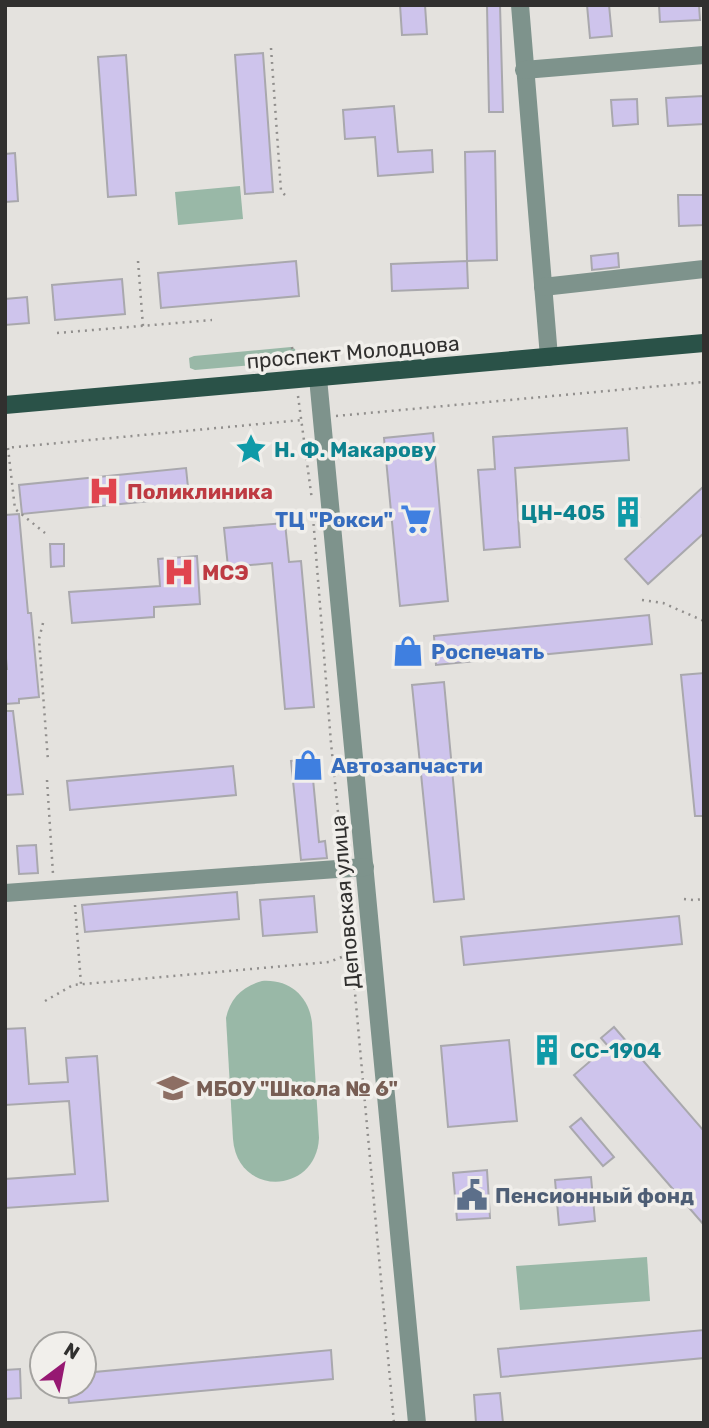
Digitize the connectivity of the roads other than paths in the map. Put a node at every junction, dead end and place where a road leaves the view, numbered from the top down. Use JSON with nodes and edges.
{"nodes":[{"id":1,"x":520,"y":5,"type":"edge"},
{"id":2,"x":704,"y":55,"type":"edge"},
{"id":3,"x":524,"y":70,"type":"junction"},
{"id":4,"x":704,"y":270,"type":"edge"},
{"id":5,"x":543,"y":287,"type":"junction"},
{"id":6,"x":704,"y":342,"type":"edge"},
{"id":7,"x":549,"y":357,"type":"junction"},
{"id":8,"x":318,"y":378,"type":"junction"},
{"id":9,"x":5,"y":405,"type":"edge"},
{"id":10,"x":365,"y":866,"type":"junction"},
{"id":11,"x":5,"y":893,"type":"edge"},
{"id":12,"x":417,"y":1423,"type":"edge"}],
"edges":[{"from":1,"to":3,"type":"street"},
{"from":2,"to":3,"type":"street"},
{"from":3,"to":5,"type":"street"},
{"from":4,"to":5,"type":"street"},
{"from":5,"to":7,"type":"street"},
{"from":6,"to":7,"type":"main road","name":"проспект Молодцова"},
{"from":7,"to":8,"type":"main road","name":"проспект Молодцова"},
{"from":8,"to":9,"type":"main road","name":"проспект Молодцова"},
{"from":8,"to":10,"type":"street","name":"Деповская улица"},
{"from":10,"to":11,"type":"street"},
{"from":10,"to":12,"type":"street","name":"Деповская улица"}]}
